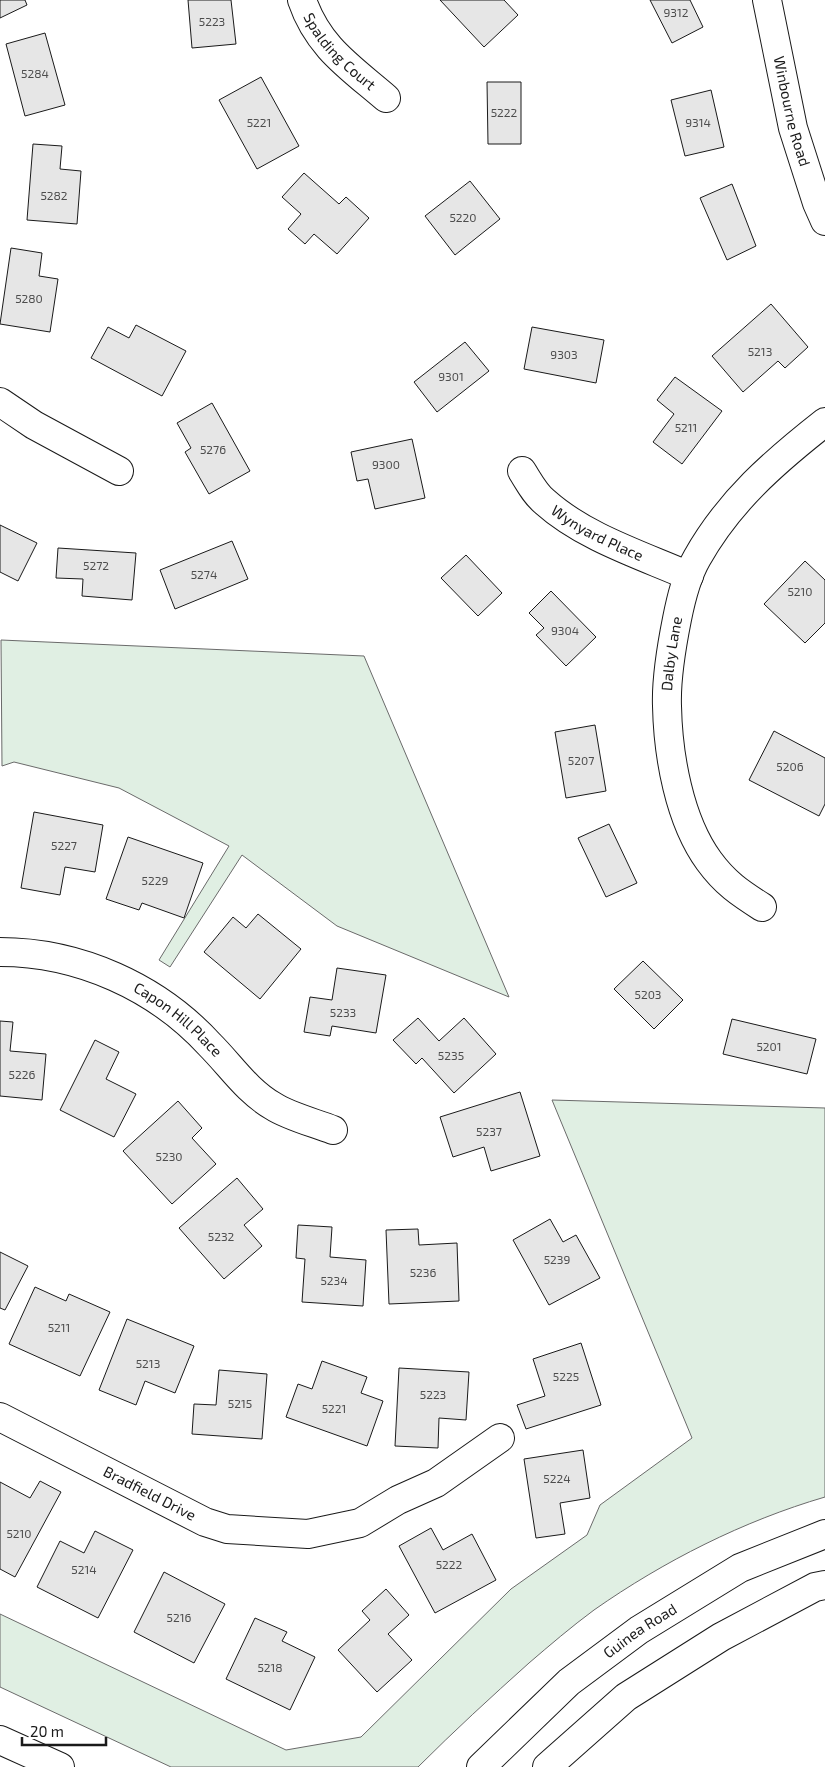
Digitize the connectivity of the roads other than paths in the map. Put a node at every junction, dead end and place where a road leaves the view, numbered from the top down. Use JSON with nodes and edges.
{"nodes":[{"id":1,"x":302,"y":0,"type":"edge"},
{"id":2,"x":767,"y":0,"type":"edge"},
{"id":3,"x":386,"y":98,"type":"dead end"},
{"id":4,"x":825,"y":220,"type":"edge"},
{"id":5,"x":0,"y":402,"type":"edge"},
{"id":6,"x":825,"y":422,"type":"edge"},
{"id":7,"x":119,"y":471,"type":"dead end"},
{"id":8,"x":522,"y":471,"type":"dead end"},
{"id":9,"x":689,"y":576,"type":"junction"},
{"id":10,"x":762,"y":908,"type":"dead end"},
{"id":11,"x":0,"y":952,"type":"edge"},
{"id":12,"x":333,"y":1130,"type":"dead end"},
{"id":13,"x":0,"y":1417,"type":"edge"},
{"id":14,"x":500,"y":1438,"type":"dead end"},
{"id":15,"x":825,"y":1534,"type":"edge"},
{"id":16,"x":825,"y":1585,"type":"edge"},
{"id":17,"x":0,"y":1740,"type":"edge"},
{"id":18,"x":60,"y":1767,"type":"edge"},
{"id":19,"x":480,"y":1767,"type":"edge"},
{"id":20,"x":547,"y":1767,"type":"edge"}],
"edges":[{"from":1,"to":3,"type":"street","name":"Spalding Court"},
{"from":2,"to":4,"type":"street","name":"Winbourne Road"},
{"from":5,"to":7,"type":"street"},
{"from":6,"to":9,"type":"street","name":"Dalby Lane"},
{"from":8,"to":9,"type":"street","name":"Wynyard Place"},
{"from":9,"to":10,"type":"street","name":"Dalby Lane"},
{"from":11,"to":12,"type":"street","name":"Capon Hill Place"},
{"from":13,"to":14,"type":"street","name":"Bradfield Drive"},
{"from":15,"to":19,"type":"street","name":"Guinea Road"},
{"from":16,"to":20,"type":"street"},
{"from":17,"to":18,"type":"street"}]}
